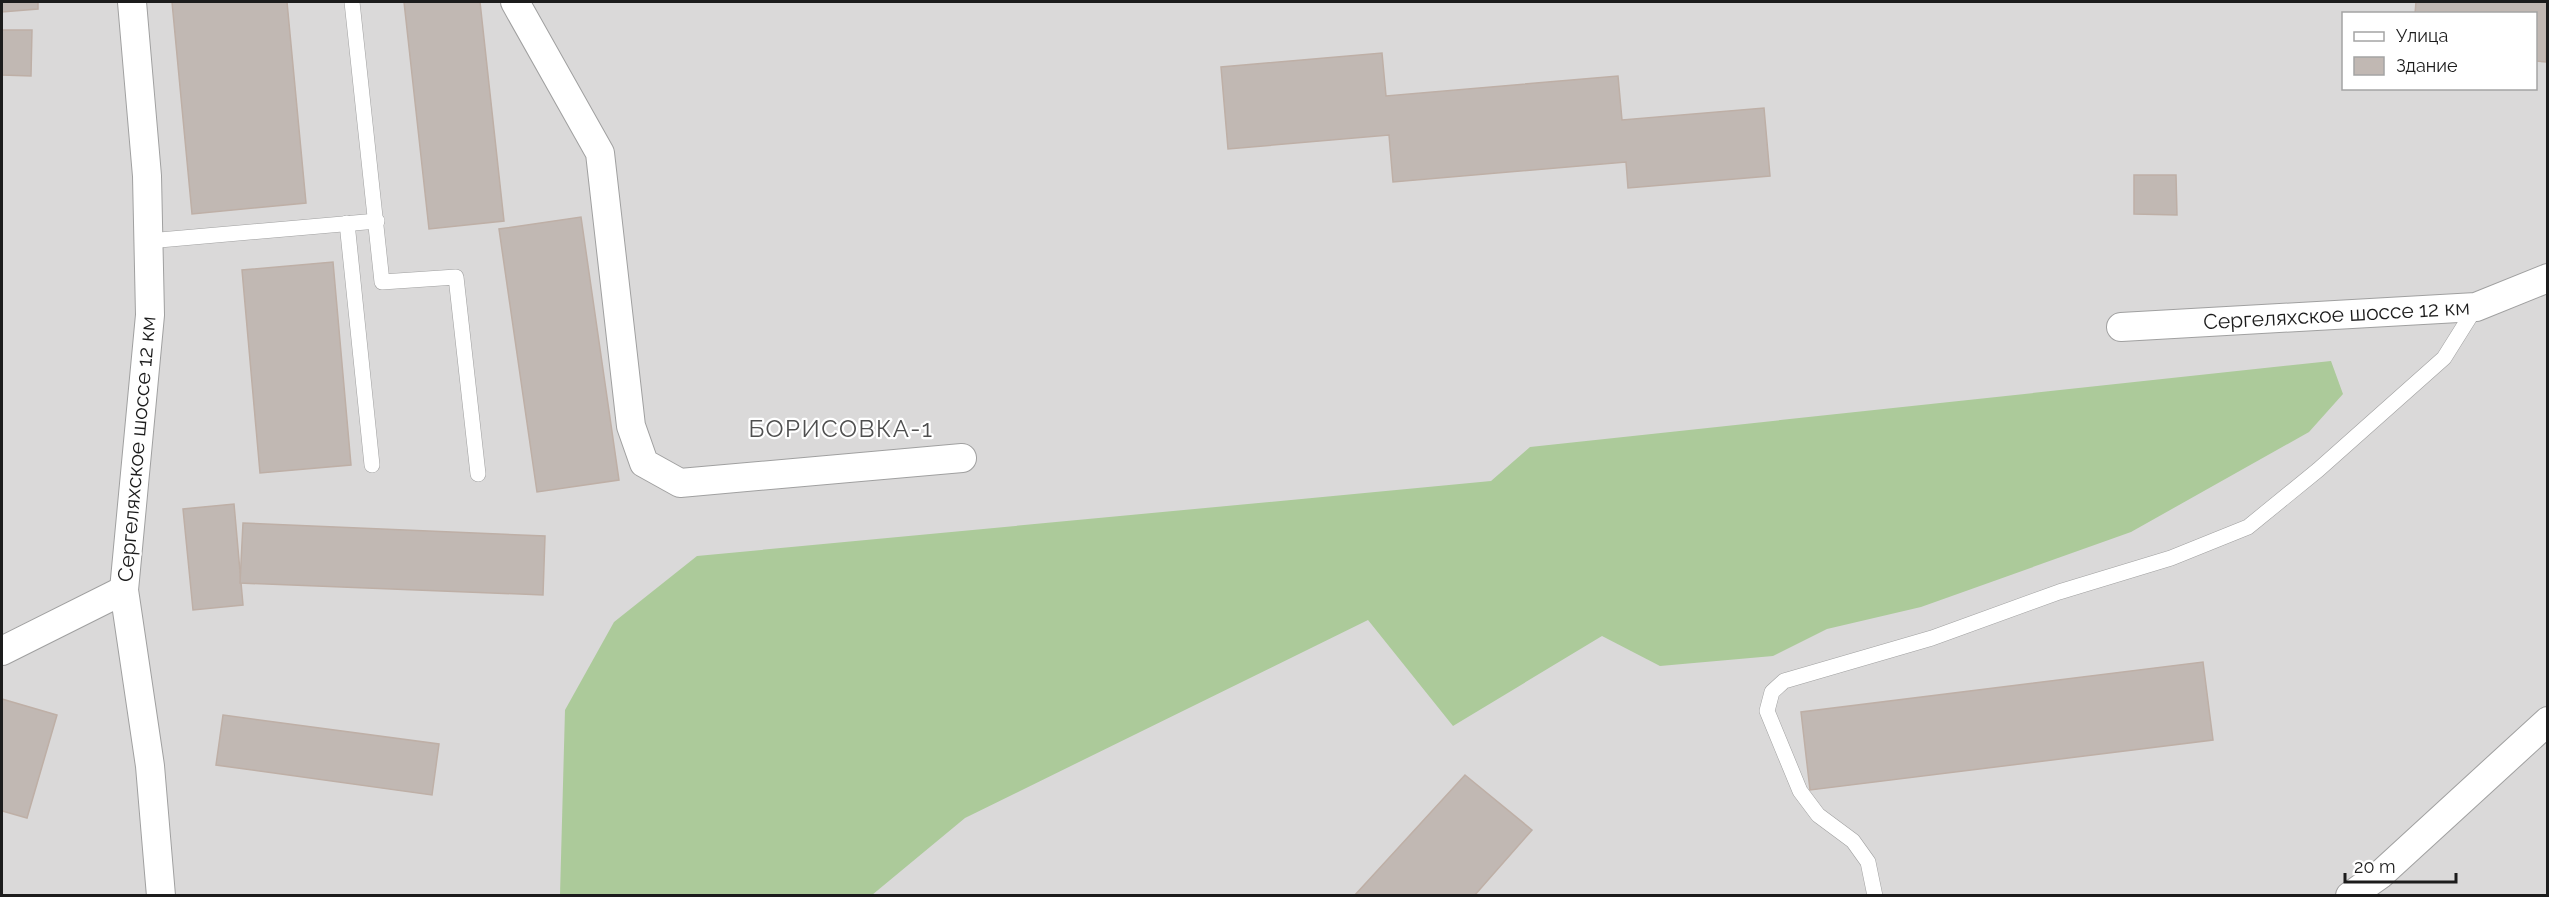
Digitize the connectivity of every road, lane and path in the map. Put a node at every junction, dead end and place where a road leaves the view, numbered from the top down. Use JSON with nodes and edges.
{"nodes":[{"id":1,"x":132,"y":2,"type":"edge"},
{"id":2,"x":352,"y":2,"type":"edge"},
{"id":3,"x":515,"y":2,"type":"edge"},
{"id":4,"x":376,"y":220,"type":"junction"},
{"id":5,"x":347,"y":223,"type":"junction"},
{"id":6,"x":147,"y":241,"type":"junction"},
{"id":7,"x":2547,"y":278,"type":"edge"},
{"id":8,"x":2476,"y":307,"type":"junction"},
{"id":9,"x":2121,"y":327,"type":"dead end"},
{"id":10,"x":962,"y":458,"type":"dead end"},
{"id":11,"x":372,"y":465,"type":"dead end"},
{"id":12,"x":478,"y":474,"type":"dead end"},
{"id":13,"x":124,"y":591,"type":"junction"},
{"id":14,"x":2,"y":651,"type":"edge"},
{"id":15,"x":2547,"y":721,"type":"edge"},
{"id":16,"x":161,"y":896,"type":"edge"},
{"id":17,"x":1875,"y":896,"type":"edge"},
{"id":18,"x":2350,"y":896,"type":"edge"}],
"edges":[{"from":1,"to":6,"type":"street","name":"Сергеляхское шоссе 12 км"},
{"from":2,"to":4,"type":"lane"},
{"from":3,"to":10,"type":"street"},
{"from":4,"to":5,"type":"lane"},
{"from":4,"to":12,"type":"lane"},
{"from":5,"to":6,"type":"lane"},
{"from":5,"to":11,"type":"lane"},
{"from":6,"to":13,"type":"street","name":"Сергеляхское шоссе 12 км"},
{"from":7,"to":8,"type":"street","name":"Сергеляхское шоссе 12 км"},
{"from":8,"to":9,"type":"street","name":"Сергеляхское шоссе 12 км"},
{"from":8,"to":17,"type":"lane"},
{"from":13,"to":14,"type":"street"},
{"from":13,"to":16,"type":"street","name":"Сергеляхское шоссе 12 км"},
{"from":15,"to":18,"type":"street"}]}
